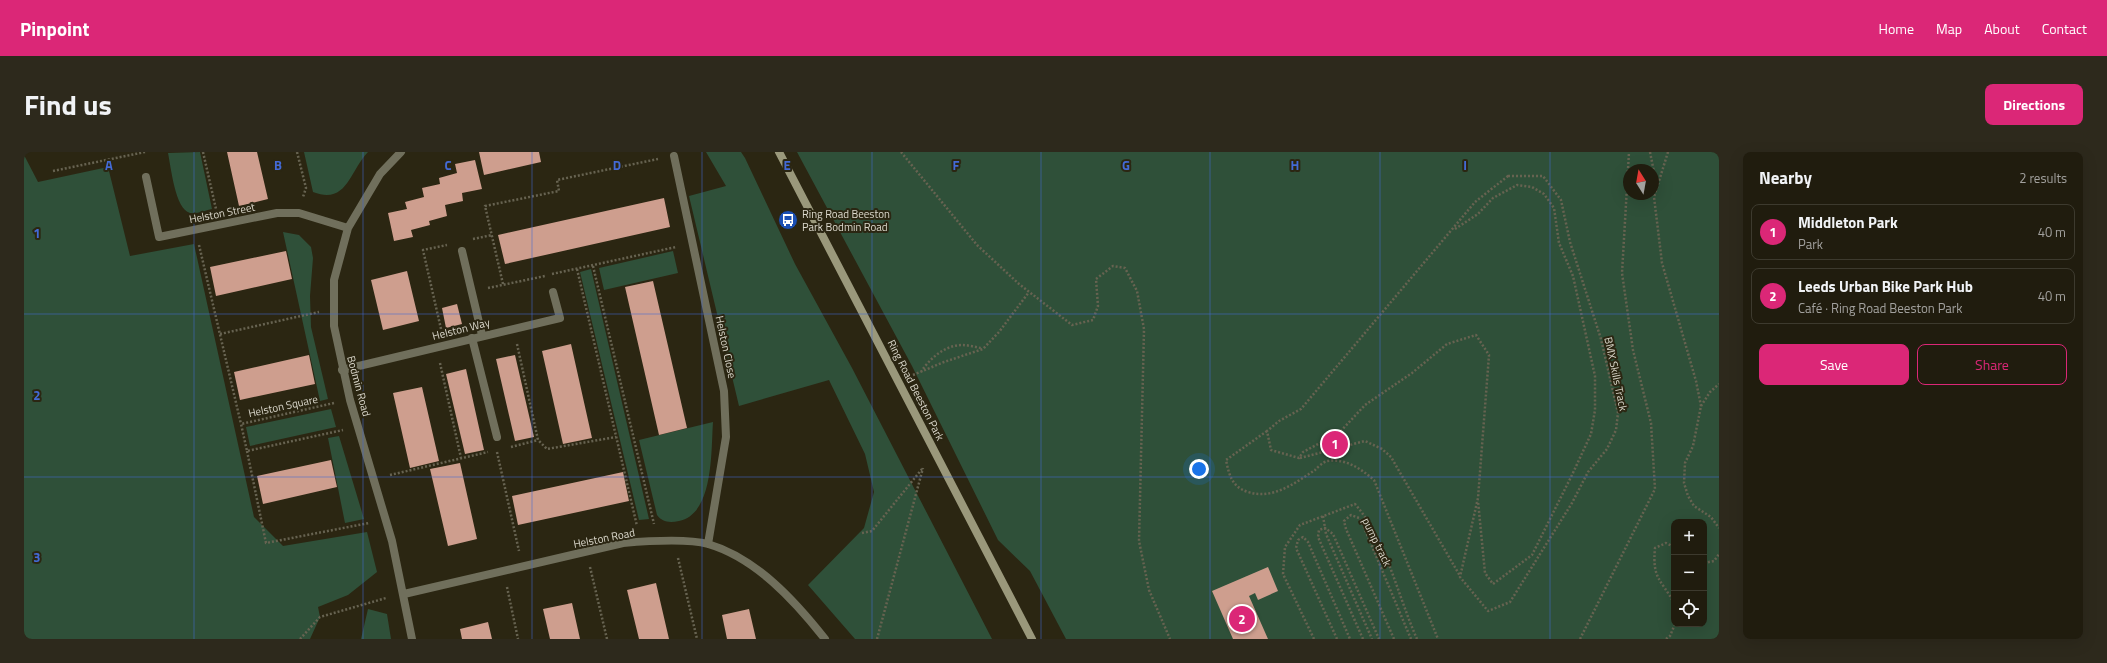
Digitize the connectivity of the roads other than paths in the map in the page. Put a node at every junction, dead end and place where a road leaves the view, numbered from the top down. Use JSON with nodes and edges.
{"nodes":[{"id":1,"x":401,"y":152,"type":"edge"},
{"id":2,"x":779,"y":152,"type":"edge"},
{"id":3,"x":674,"y":156,"type":"road end"},
{"id":4,"x":146,"y":177,"type":"dead end"},
{"id":5,"x":348,"y":228,"type":"junction"},
{"id":6,"x":462,"y":252,"type":"dead end"},
{"id":7,"x":554,"y":292,"type":"dead end"},
{"id":8,"x":482,"y":336,"type":"junction"},
{"id":9,"x":472,"y":338,"type":"junction"},
{"id":10,"x":342,"y":370,"type":"junction"},
{"id":11,"x":497,"y":438,"type":"dead end"},
{"id":12,"x":708,"y":544,"type":"junction"},
{"id":13,"x":404,"y":594,"type":"junction"},
{"id":14,"x":412,"y":639,"type":"edge"},
{"id":15,"x":825,"y":639,"type":"edge"},
{"id":16,"x":1032,"y":639,"type":"edge"}],
"edges":[{"from":1,"to":5,"type":"street","name":"Bodmin Road"},
{"from":2,"to":16,"type":"street","name":"Ring Road Beeston Park"},
{"from":3,"to":12,"type":"street","name":"Helston Close"},
{"from":4,"to":5,"type":"street","name":"Helston Street"},
{"from":5,"to":10,"type":"street","name":"Bodmin Road"},
{"from":6,"to":8,"type":"street"},
{"from":7,"to":8,"type":"street","name":"Helston Way"},
{"from":8,"to":9,"type":"street","name":"Helston Way"},
{"from":9,"to":10,"type":"street","name":"Helston Way"},
{"from":9,"to":11,"type":"street"},
{"from":10,"to":13,"type":"street","name":"Bodmin Road"},
{"from":12,"to":13,"type":"street","name":"Helston Road"},
{"from":12,"to":15,"type":"street","name":"Helston Road"},
{"from":13,"to":14,"type":"street","name":"Bodmin Road"}]}
